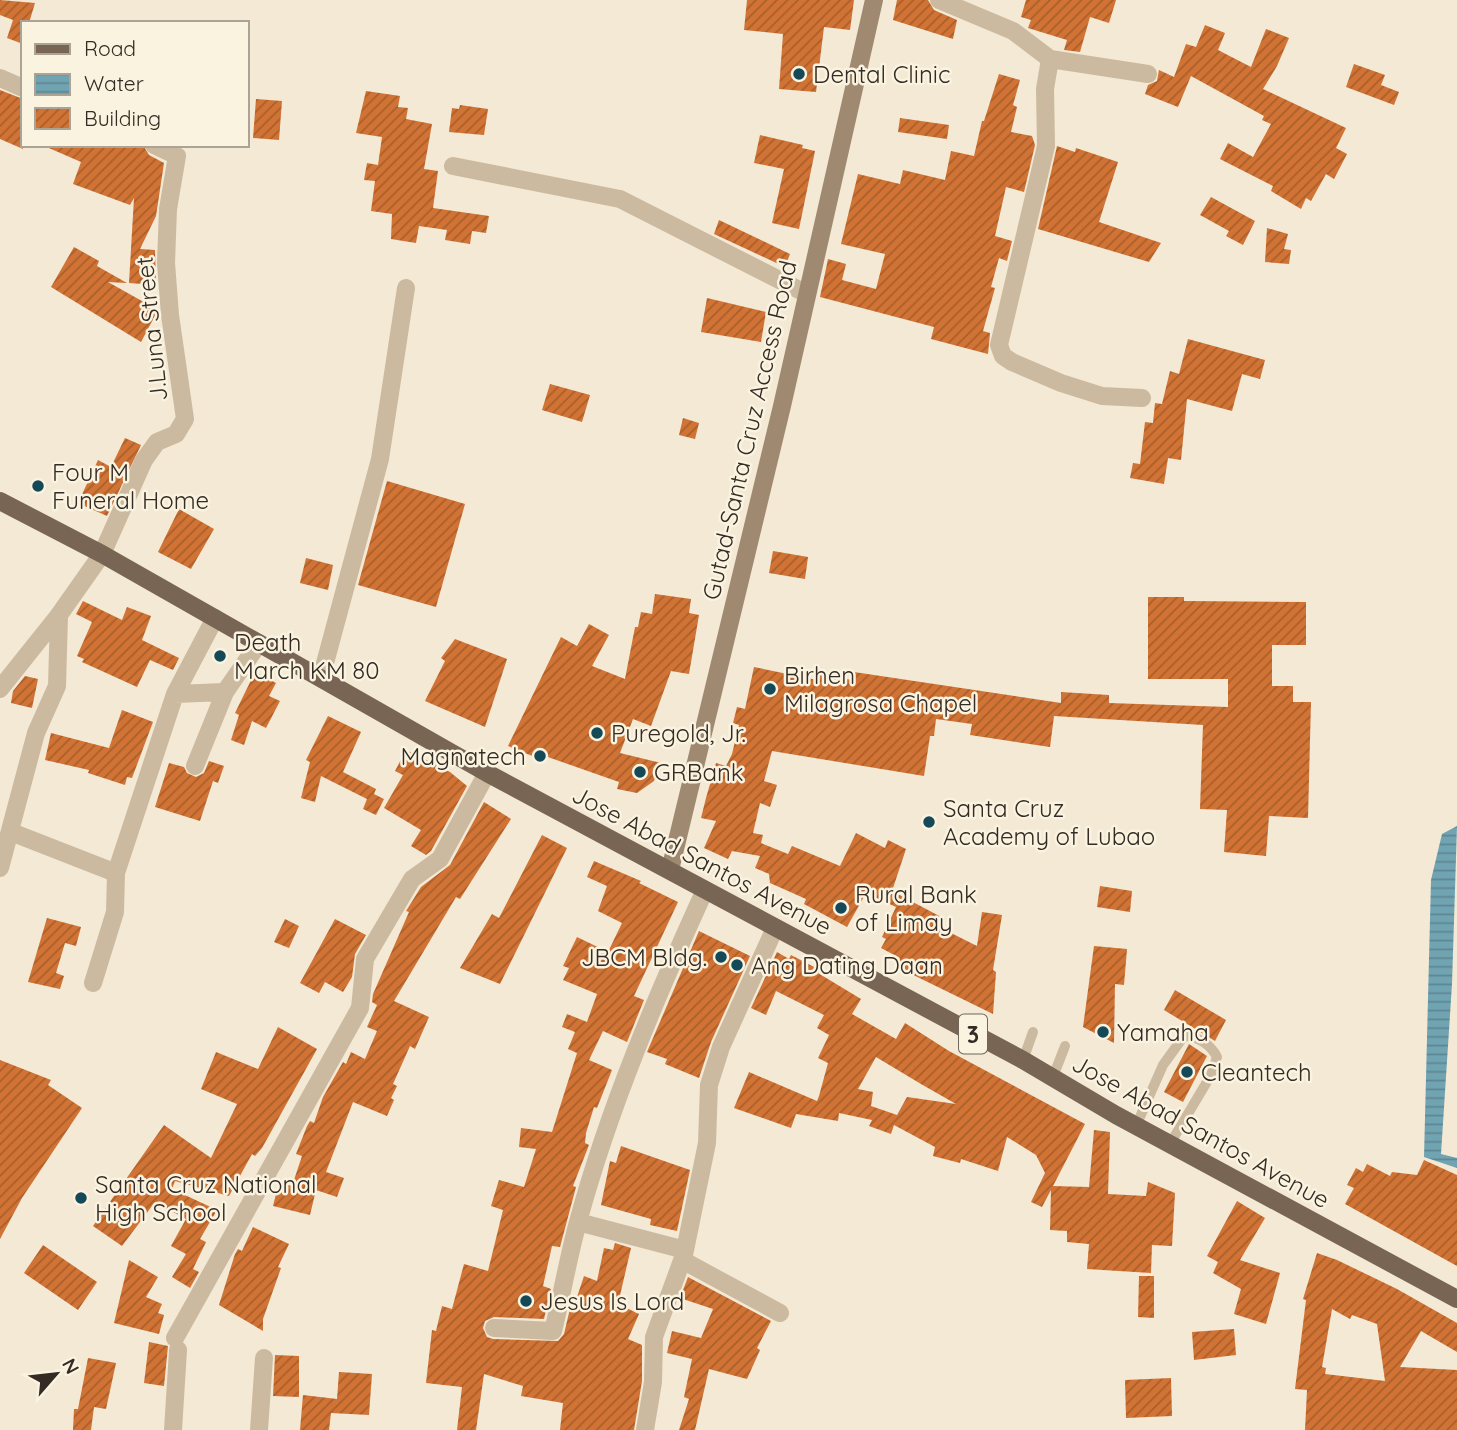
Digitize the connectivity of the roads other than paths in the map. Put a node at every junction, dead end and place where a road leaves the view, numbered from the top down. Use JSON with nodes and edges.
{"nodes":[{"id":1,"x":874,"y":0,"type":"edge"},
{"id":2,"x":948,"y":2,"type":"edge"},
{"id":3,"x":1050,"y":59,"type":"junction"},
{"id":4,"x":1148,"y":74,"type":"dead end"},
{"id":5,"x":0,"y":78,"type":"edge"},
{"id":6,"x":21,"y":87,"type":"edge"},
{"id":7,"x":158,"y":147,"type":"edge"},
{"id":8,"x":453,"y":166,"type":"dead end"},
{"id":9,"x":406,"y":288,"type":"dead end"},
{"id":10,"x":807,"y":294,"type":"junction"},
{"id":11,"x":1142,"y":398,"type":"dead end"},
{"id":12,"x":0,"y":501,"type":"edge"},
{"id":13,"x":102,"y":554,"type":"junction"},
{"id":14,"x":60,"y":615,"type":"junction"},
{"id":15,"x":215,"y":618,"type":"junction"},
{"id":16,"x":259,"y":643,"type":"junction"},
{"id":17,"x":321,"y":678,"type":"junction"},
{"id":18,"x":0,"y":689,"type":"edge"},
{"id":19,"x":225,"y":692,"type":"junction"},
{"id":20,"x":175,"y":694,"type":"junction"},
{"id":21,"x":195,"y":766,"type":"dead end"},
{"id":22,"x":487,"y":773,"type":"junction"},
{"id":23,"x":11,"y":832,"type":"junction"},
{"id":24,"x":0,"y":868,"type":"edge"},
{"id":25,"x":670,"y":870,"type":"junction"},
{"id":26,"x":116,"y":873,"type":"junction"},
{"id":27,"x":705,"y":890,"type":"junction"},
{"id":28,"x":775,"y":928,"type":"junction"},
{"id":29,"x":93,"y":983,"type":"dead end"},
{"id":30,"x":1033,"y":1032,"type":"dead end"},
{"id":31,"x":1065,"y":1046,"type":"dead end"},
{"id":32,"x":1023,"y":1060,"type":"junction"},
{"id":33,"x":1053,"y":1077,"type":"junction"},
{"id":34,"x":1136,"y":1126,"type":"junction"},
{"id":35,"x":1170,"y":1144,"type":"junction"},
{"id":36,"x":578,"y":1222,"type":"junction"},
{"id":37,"x":683,"y":1255,"type":"junction"},
{"id":38,"x":1457,"y":1299,"type":"edge"},
{"id":39,"x":780,"y":1313,"type":"dead end"},
{"id":40,"x":494,"y":1328,"type":"dead end"},
{"id":41,"x":264,"y":1358,"type":"dead end"},
{"id":42,"x":173,"y":1430,"type":"edge"},
{"id":43,"x":259,"y":1430,"type":"edge"},
{"id":44,"x":645,"y":1430,"type":"edge"}],
"edges":[{"from":1,"to":10,"type":"main road","name":"Gutad-Santa Cruz Access Road"},
{"from":2,"to":3,"type":"street"},
{"from":3,"to":4,"type":"street"},
{"from":3,"to":11,"type":"street"},
{"from":5,"to":6,"type":"street"},
{"from":7,"to":13,"type":"street","name":"J.Luna Street"},
{"from":8,"to":10,"type":"street"},
{"from":9,"to":17,"type":"street"},
{"from":10,"to":25,"type":"main road","name":"Gutad-Santa Cruz Access Road"},
{"from":12,"to":13,"type":"main road","name":"Jose Abad Santos Avenue","number":"3"},
{"from":13,"to":14,"type":"street"},
{"from":13,"to":15,"type":"main road","name":"Jose Abad Santos Avenue","number":"3"},
{"from":14,"to":18,"type":"street"},
{"from":14,"to":23,"type":"street"},
{"from":15,"to":16,"type":"main road","name":"Jose Abad Santos Avenue","number":"3"},
{"from":15,"to":20,"type":"street"},
{"from":16,"to":17,"type":"main road","name":"Jose Abad Santos Avenue","number":"3"},
{"from":16,"to":19,"type":"street"},
{"from":17,"to":22,"type":"main road","name":"Jose Abad Santos Avenue","number":"3"},
{"from":19,"to":20,"type":"street"},
{"from":19,"to":21,"type":"street"},
{"from":20,"to":26,"type":"street"},
{"from":22,"to":25,"type":"main road","name":"Jose Abad Santos Avenue","number":"3"},
{"from":22,"to":42,"type":"street"},
{"from":23,"to":24,"type":"street"},
{"from":23,"to":26,"type":"street"},
{"from":25,"to":27,"type":"main road","name":"Jose Abad Santos Avenue","number":"3"},
{"from":26,"to":29,"type":"street"},
{"from":27,"to":28,"type":"main road","name":"Jose Abad Santos Avenue","number":"3"},
{"from":27,"to":36,"type":"street"},
{"from":28,"to":32,"type":"main road","name":"Jose Abad Santos Avenue","number":"3"},
{"from":28,"to":37,"type":"street"},
{"from":30,"to":32,"type":"lane"},
{"from":31,"to":33,"type":"lane"},
{"from":32,"to":33,"type":"main road","name":"Jose Abad Santos Avenue","number":"3"},
{"from":33,"to":34,"type":"main road","name":"Jose Abad Santos Avenue","number":"3"},
{"from":34,"to":35,"type":"main road","name":"Jose Abad Santos Avenue","number":"3"},
{"from":34,"to":35,"type":"lane"},
{"from":35,"to":38,"type":"main road","name":"Jose Abad Santos Avenue","number":"3"},
{"from":36,"to":37,"type":"street"},
{"from":36,"to":40,"type":"street"},
{"from":37,"to":39,"type":"street"},
{"from":37,"to":44,"type":"street"},
{"from":41,"to":43,"type":"street"}]}
